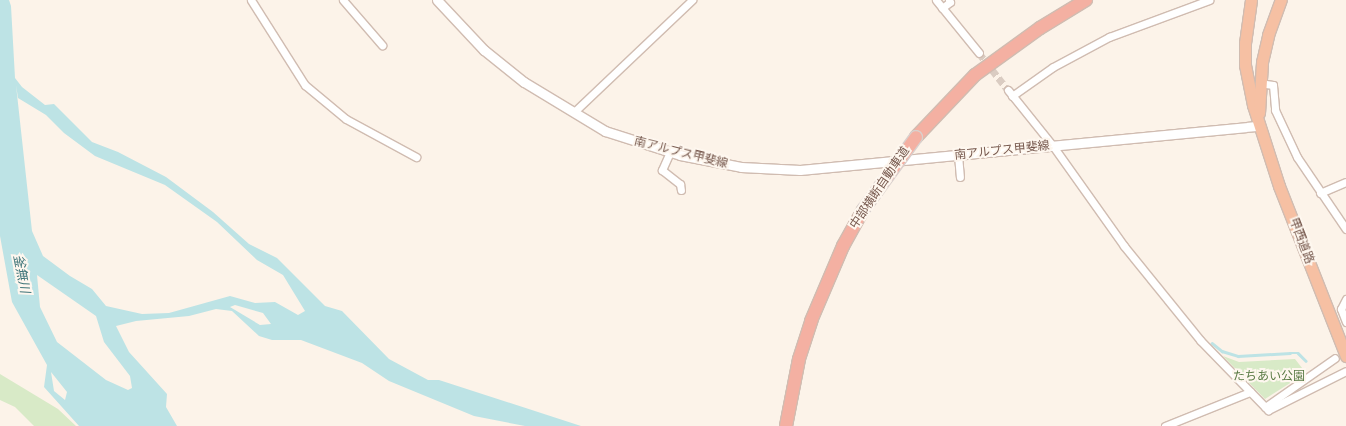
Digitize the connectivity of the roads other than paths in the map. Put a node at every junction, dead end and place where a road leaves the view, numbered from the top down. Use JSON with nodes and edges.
{"nodes":[{"id":1,"x":251,"y":0,"type":"edge"},
{"id":2,"x":343,"y":0,"type":"edge"},
{"id":3,"x":437,"y":0,"type":"edge"},
{"id":4,"x":692,"y":0,"type":"edge"},
{"id":5,"x":936,"y":0,"type":"edge"},
{"id":6,"x":949,"y":0,"type":"edge"},
{"id":7,"x":1086,"y":0,"type":"edge"},
{"id":8,"x":1209,"y":0,"type":"edge"},
{"id":9,"x":1251,"y":0,"type":"edge"},
{"id":10,"x":1281,"y":0,"type":"edge"},
{"id":11,"x":942,"y":8,"type":"junction"},
{"id":12,"x":382,"y":45,"type":"dead end"},
{"id":13,"x":979,"y":53,"type":"tunnel mouth"},
{"id":14,"x":1259,"y":83,"type":"junction"},
{"id":15,"x":574,"y":112,"type":"junction"},
{"id":16,"x":1259,"y":126,"type":"junction"},
{"id":17,"x":1053,"y":146,"type":"junction"},
{"id":18,"x":670,"y":152,"type":"junction"},
{"id":19,"x":958,"y":155,"type":"junction"},
{"id":20,"x":416,"y":157,"type":"dead end"},
{"id":21,"x":960,"y":177,"type":"dead end"},
{"id":22,"x":1346,"y":182,"type":"edge"},
{"id":23,"x":681,"y":190,"type":"dead end"},
{"id":24,"x":1320,"y":193,"type":"junction"},
{"id":25,"x":1346,"y":229,"type":"edge"},
{"id":26,"x":1346,"y":299,"type":"edge"},
{"id":27,"x":1346,"y":322,"type":"edge"},
{"id":28,"x":1341,"y":357,"type":"edge"},
{"id":29,"x":1346,"y":372,"type":"edge"},
{"id":30,"x":1250,"y":392,"type":"junction"},
{"id":31,"x":1265,"y":407,"type":"junction"},
{"id":32,"x":786,"y":426,"type":"edge"},
{"id":33,"x":1165,"y":426,"type":"edge"}],
"edges":[{"from":1,"to":20,"type":"street"},
{"from":2,"to":12,"type":"street"},
{"from":3,"to":15,"type":"main road","name":"南アルプス甲斐線"},
{"from":4,"to":15,"type":"street"},
{"from":5,"to":11,"type":"street"},
{"from":6,"to":11,"type":"street"},
{"from":7,"to":32,"type":"highway","name":"中部横断自動車道","bridge":true},
{"from":8,"to":17,"type":"street"},
{"from":9,"to":16,"type":"highway","name":"甲西道路"},
{"from":10,"to":14,"type":"highway","name":"甲西道路"},
{"from":11,"to":13,"type":"street"},
{"from":14,"to":16,"type":"highway","name":"甲西道路"},
{"from":14,"to":24,"type":"street"},
{"from":15,"to":18,"type":"main road","name":"南アルプス甲斐線"},
{"from":16,"to":17,"type":"main road","name":"南アルプス甲斐線"},
{"from":16,"to":28,"type":"highway","name":"甲西道路"},
{"from":17,"to":19,"type":"main road","name":"南アルプス甲斐線"},
{"from":17,"to":30,"type":"street"},
{"from":18,"to":19,"type":"main road","name":"南アルプス甲斐線"},
{"from":18,"to":23,"type":"street"},
{"from":19,"to":21,"type":"street"},
{"from":22,"to":24,"type":"street"},
{"from":24,"to":25,"type":"street"},
{"from":26,"to":27,"type":"street"},
{"from":28,"to":31,"type":"street"},
{"from":29,"to":31,"type":"street"},
{"from":30,"to":31,"type":"street"},
{"from":30,"to":33,"type":"street"}]}
